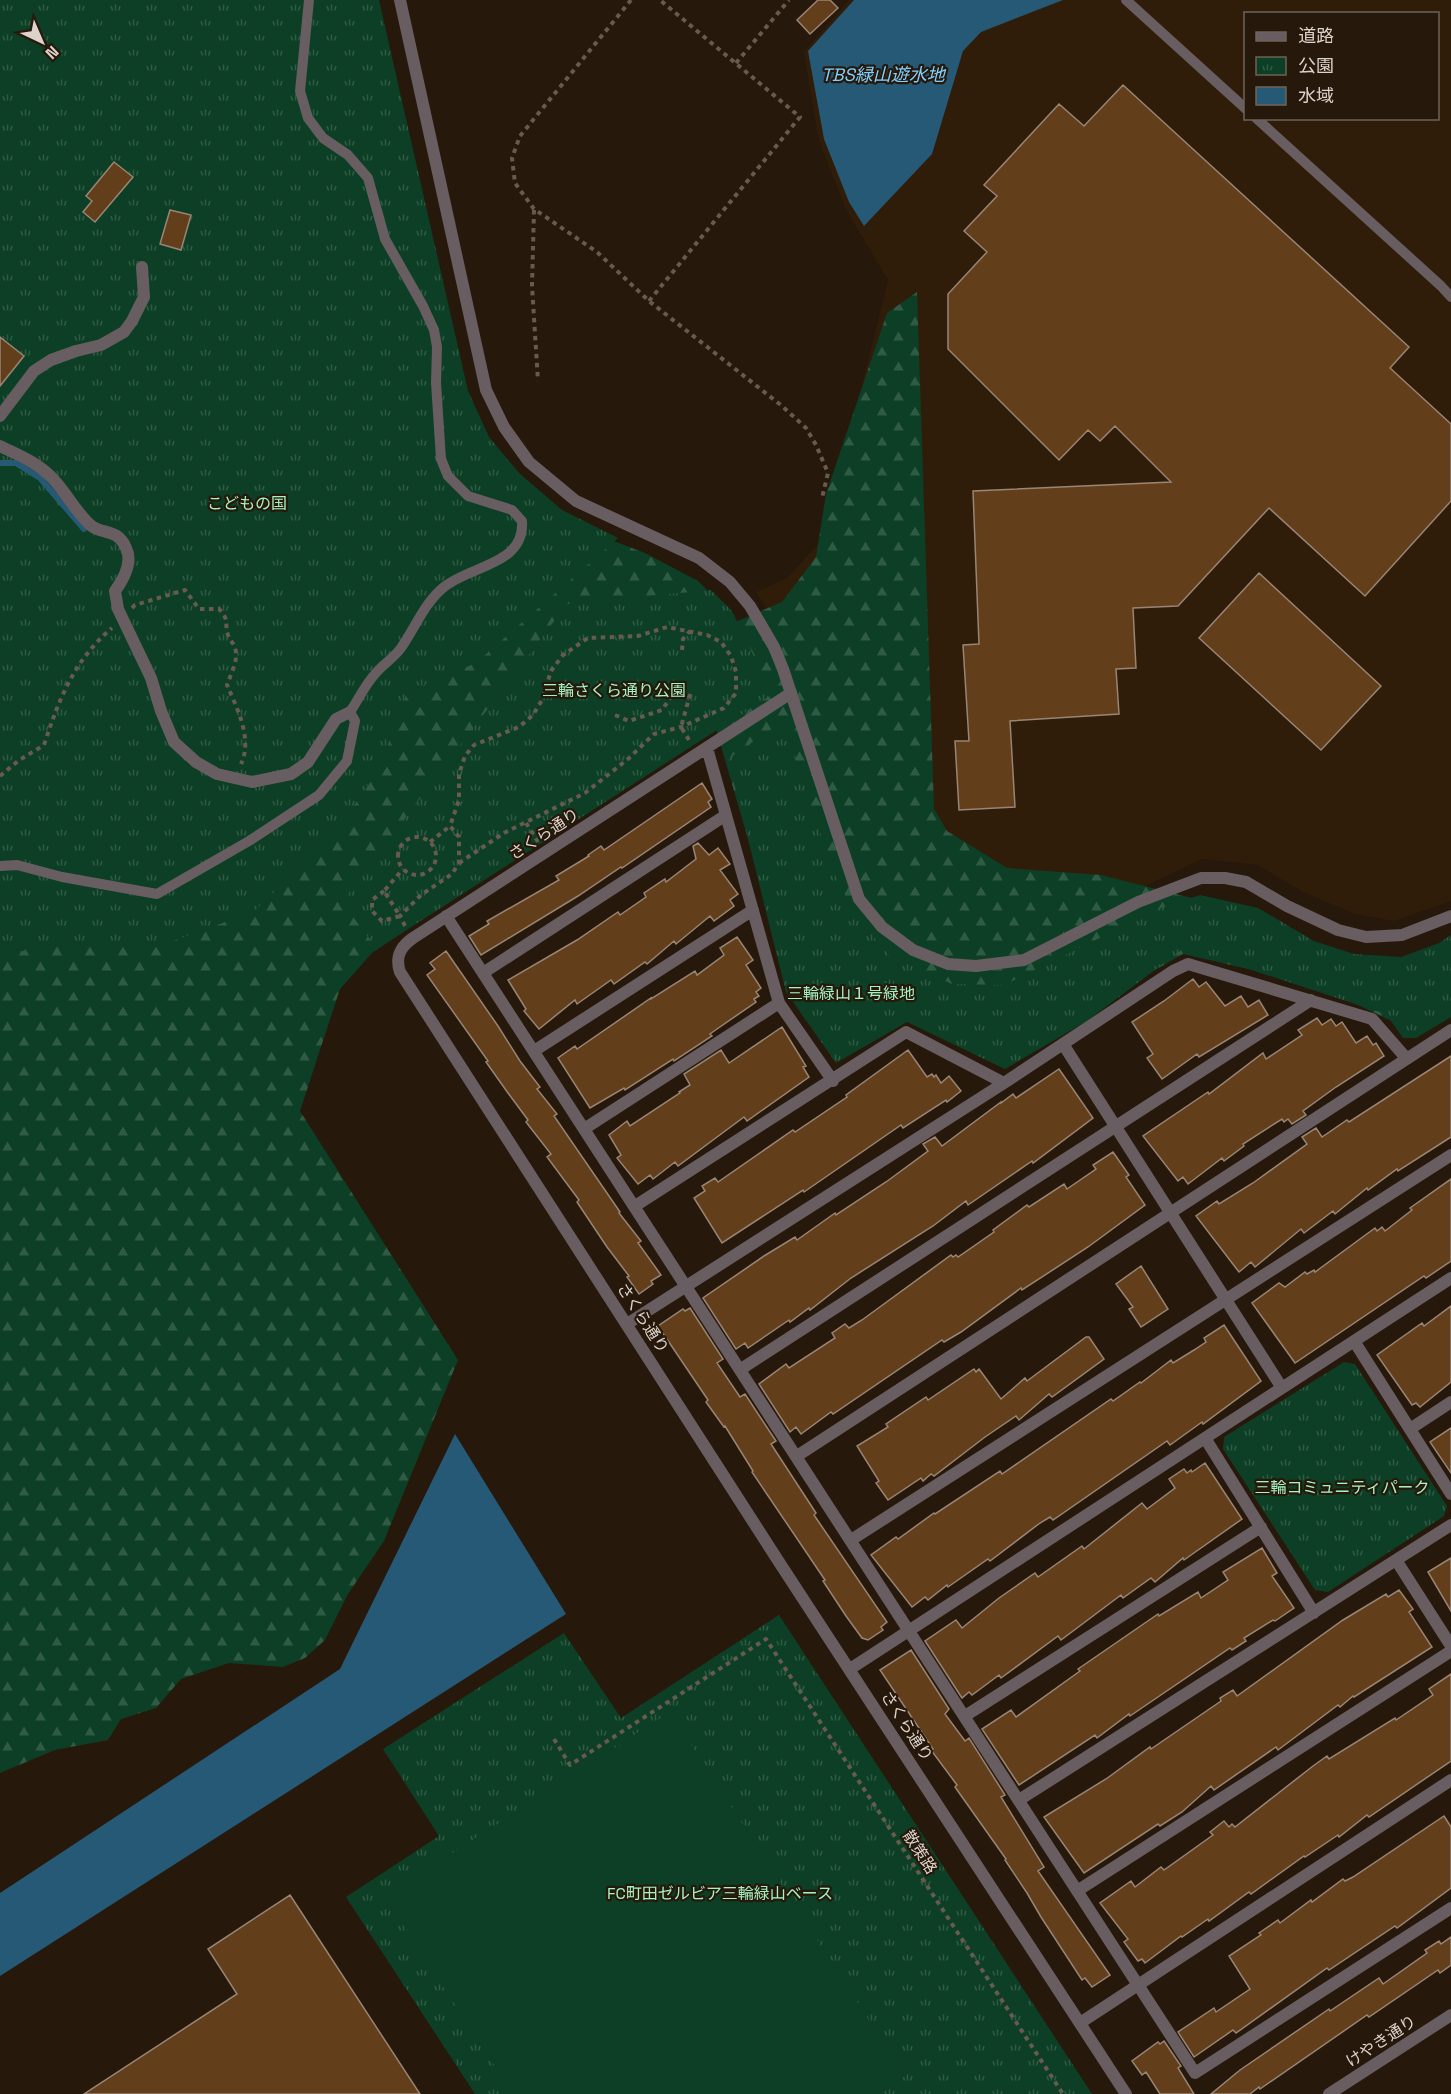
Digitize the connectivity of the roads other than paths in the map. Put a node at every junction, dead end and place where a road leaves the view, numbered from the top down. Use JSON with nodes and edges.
{"nodes":[{"id":1,"x":309,"y":0,"type":"edge"},
{"id":2,"x":400,"y":0,"type":"edge"},
{"id":3,"x":1126,"y":0,"type":"edge"},
{"id":4,"x":1244,"y":109,"type":"edge"},
{"id":5,"x":1258,"y":120,"type":"edge"},
{"id":6,"x":142,"y":267,"type":"dead end"},
{"id":7,"x":1451,"y":297,"type":"edge"},
{"id":8,"x":0,"y":416,"type":"edge"},
{"id":9,"x":0,"y":446,"type":"edge"},
{"id":10,"x":791,"y":693,"type":"junction"},
{"id":11,"x":350,"y":712,"type":"junction"},
{"id":12,"x":707,"y":748,"type":"junction"},
{"id":13,"x":726,"y":815,"type":"junction"},
{"id":14,"x":0,"y":866,"type":"edge"},
{"id":15,"x":753,"y":910,"type":"junction"},
{"id":16,"x":446,"y":916,"type":"junction"},
{"id":17,"x":1451,"y":916,"type":"edge"},
{"id":18,"x":483,"y":973,"type":"junction"},
{"id":19,"x":1311,"y":1000,"type":"junction"},
{"id":20,"x":779,"y":1003,"type":"junction"},
{"id":21,"x":1451,"y":1030,"type":"edge"},
{"id":22,"x":1063,"y":1044,"type":"junction"},
{"id":23,"x":534,"y":1051,"type":"junction"},
{"id":24,"x":1407,"y":1059,"type":"junction"},
{"id":25,"x":832,"y":1081,"type":"junction"},
{"id":26,"x":1004,"y":1083,"type":"junction"},
{"id":27,"x":1116,"y":1126,"type":"junction"},
{"id":28,"x":584,"y":1129,"type":"junction"},
{"id":29,"x":1451,"y":1155,"type":"edge"},
{"id":30,"x":635,"y":1206,"type":"junction"},
{"id":31,"x":1170,"y":1213,"type":"junction"},
{"id":32,"x":1451,"y":1278,"type":"edge"},
{"id":33,"x":688,"y":1287,"type":"junction"},
{"id":34,"x":1226,"y":1300,"type":"junction"},
{"id":35,"x":627,"y":1324,"type":"junction"},
{"id":36,"x":1354,"y":1341,"type":"junction"},
{"id":37,"x":741,"y":1369,"type":"junction"},
{"id":38,"x":1282,"y":1388,"type":"junction"},
{"id":39,"x":1451,"y":1402,"type":"edge"},
{"id":40,"x":1410,"y":1429,"type":"junction"},
{"id":41,"x":1205,"y":1438,"type":"junction"},
{"id":42,"x":797,"y":1456,"type":"junction"},
{"id":43,"x":1451,"y":1494,"type":"edge"},
{"id":44,"x":1451,"y":1526,"type":"edge"},
{"id":45,"x":1261,"y":1527,"type":"junction"},
{"id":46,"x":851,"y":1540,"type":"junction"},
{"id":47,"x":1396,"y":1560,"type":"junction"},
{"id":48,"x":1314,"y":1613,"type":"junction"},
{"id":49,"x":909,"y":1630,"type":"junction"},
{"id":50,"x":1451,"y":1646,"type":"edge"},
{"id":51,"x":1451,"y":1651,"type":"edge"},
{"id":52,"x":850,"y":1669,"type":"junction"},
{"id":53,"x":965,"y":1716,"type":"junction"},
{"id":54,"x":1451,"y":1780,"type":"edge"},
{"id":55,"x":1019,"y":1800,"type":"junction"},
{"id":56,"x":1077,"y":1891,"type":"junction"},
{"id":57,"x":1451,"y":1908,"type":"edge"},
{"id":58,"x":1138,"y":1984,"type":"junction"},
{"id":59,"x":1451,"y":2015,"type":"edge"},
{"id":60,"x":1080,"y":2023,"type":"junction"},
{"id":61,"x":1126,"y":2094,"type":"edge"},
{"id":62,"x":1329,"y":2094,"type":"edge"}],
"edges":[{"from":1,"to":11,"type":"lane"},
{"from":2,"to":10,"type":"street"},
{"from":3,"to":4,"type":"lane"},
{"from":5,"to":7,"type":"lane"},
{"from":6,"to":8,"type":"street"},
{"from":9,"to":11,"type":"street"},
{"from":10,"to":12,"type":"street","name":"さくら通り"},
{"from":10,"to":17,"type":"street"},
{"from":11,"to":14,"type":"lane"},
{"from":12,"to":13,"type":"street"},
{"from":12,"to":16,"type":"street","name":"さくら通り"},
{"from":13,"to":15,"type":"street"},
{"from":13,"to":18,"type":"street"},
{"from":15,"to":20,"type":"street"},
{"from":15,"to":23,"type":"street"},
{"from":16,"to":18,"type":"street"},
{"from":16,"to":35,"type":"street","name":"さくら通り"},
{"from":18,"to":23,"type":"street"},
{"from":19,"to":22,"type":"street"},
{"from":19,"to":24,"type":"street"},
{"from":19,"to":27,"type":"street"},
{"from":20,"to":25,"type":"street"},
{"from":20,"to":28,"type":"street"},
{"from":21,"to":24,"type":"street"},
{"from":22,"to":26,"type":"street"},
{"from":22,"to":27,"type":"street"},
{"from":23,"to":28,"type":"street"},
{"from":24,"to":31,"type":"street"},
{"from":25,"to":26,"type":"street"},
{"from":25,"to":30,"type":"street"},
{"from":26,"to":33,"type":"street"},
{"from":27,"to":31,"type":"street"},
{"from":27,"to":37,"type":"street"},
{"from":28,"to":30,"type":"street"},
{"from":29,"to":34,"type":"street"},
{"from":30,"to":33,"type":"street"},
{"from":31,"to":34,"type":"street"},
{"from":31,"to":42,"type":"street"},
{"from":32,"to":36,"type":"street"},
{"from":33,"to":35,"type":"street"},
{"from":33,"to":37,"type":"street"},
{"from":34,"to":38,"type":"street"},
{"from":34,"to":46,"type":"street"},
{"from":35,"to":52,"type":"street","name":"さくら通り"},
{"from":36,"to":38,"type":"street"},
{"from":36,"to":40,"type":"street"},
{"from":37,"to":42,"type":"street"},
{"from":38,"to":41,"type":"street"},
{"from":39,"to":40,"type":"street"},
{"from":40,"to":43,"type":"street"},
{"from":41,"to":45,"type":"street"},
{"from":41,"to":49,"type":"street"},
{"from":42,"to":46,"type":"street"},
{"from":44,"to":47,"type":"street"},
{"from":45,"to":48,"type":"street"},
{"from":45,"to":53,"type":"street"},
{"from":46,"to":49,"type":"street"},
{"from":47,"to":48,"type":"street"},
{"from":47,"to":50,"type":"street"},
{"from":48,"to":55,"type":"street"},
{"from":49,"to":52,"type":"street"},
{"from":49,"to":53,"type":"street"},
{"from":51,"to":56,"type":"street"},
{"from":52,"to":60,"type":"street","name":"さくら通り"},
{"from":53,"to":55,"type":"street"},
{"from":54,"to":58,"type":"street"},
{"from":55,"to":56,"type":"street"},
{"from":56,"to":58,"type":"street"},
{"from":57,"to":58,"type":"street"},
{"from":58,"to":60,"type":"street"},
{"from":59,"to":62,"type":"street","name":"けやき通り"},
{"from":60,"to":61,"type":"street","name":"さくら通り"}]}
